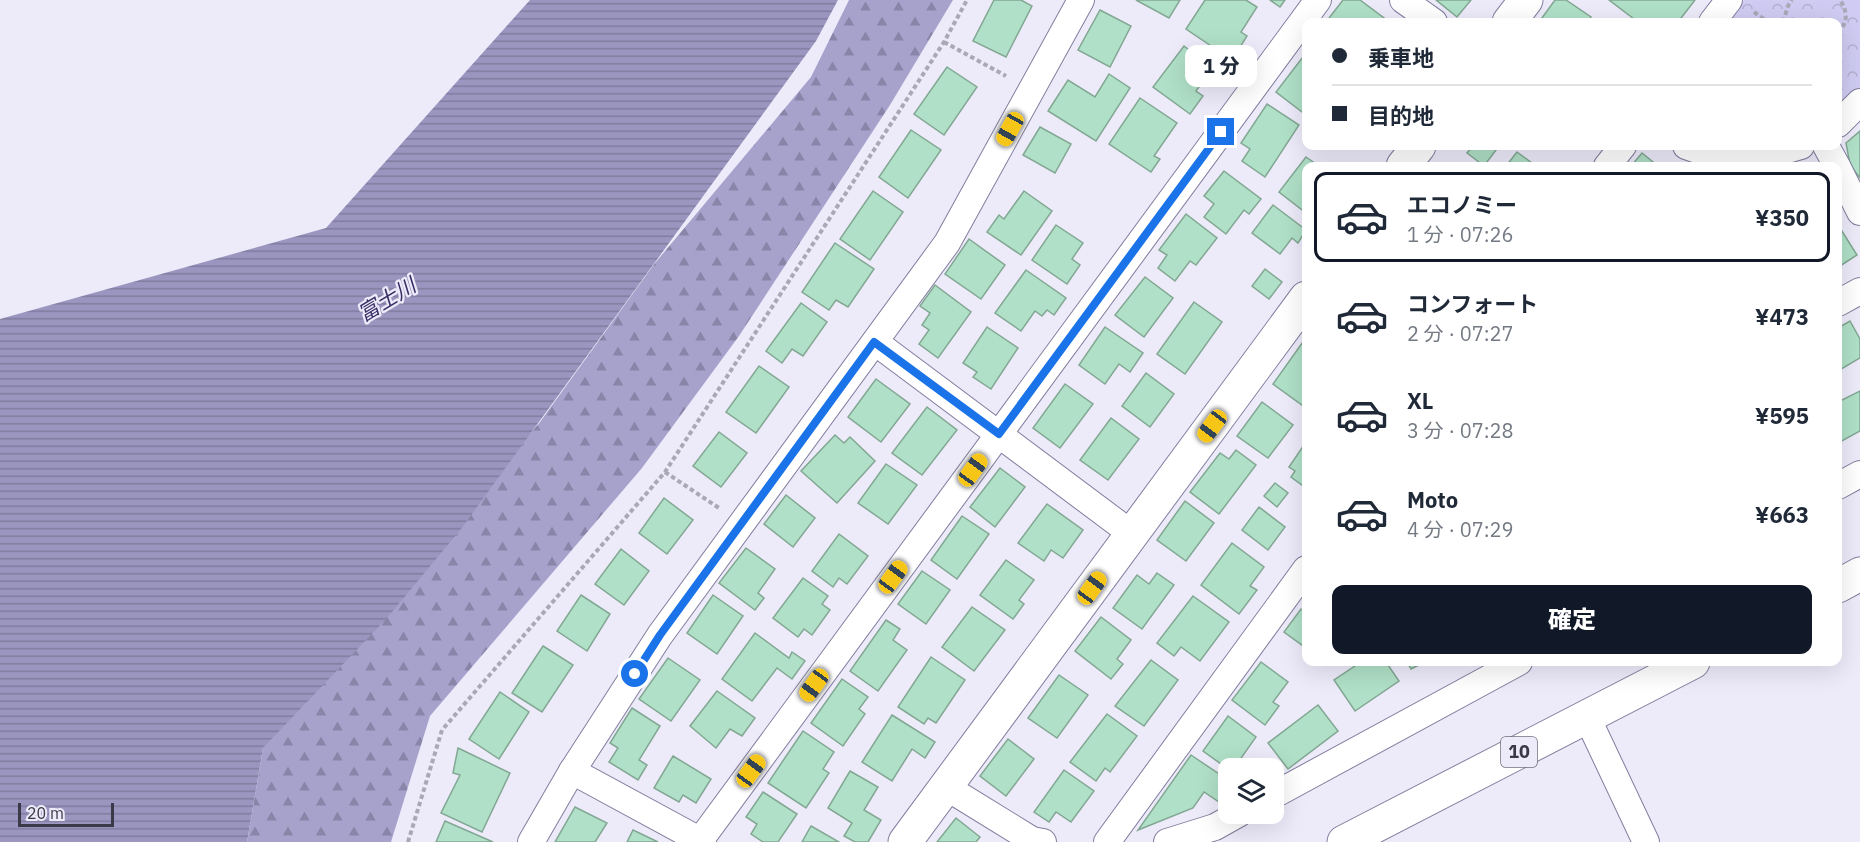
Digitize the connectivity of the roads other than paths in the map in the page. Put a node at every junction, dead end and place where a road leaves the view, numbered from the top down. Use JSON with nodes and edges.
{"nodes":[{"id":1,"x":1081,"y":0,"type":"edge"},
{"id":2,"x":1318,"y":0,"type":"edge"},
{"id":3,"x":1403,"y":0,"type":"edge"},
{"id":4,"x":1526,"y":0,"type":"edge"},
{"id":5,"x":1729,"y":0,"type":"edge"},
{"id":6,"x":1305,"y":18,"type":"edge"},
{"id":7,"x":1428,"y":18,"type":"edge"},
{"id":8,"x":1512,"y":18,"type":"edge"},
{"id":9,"x":1715,"y":18,"type":"edge"},
{"id":10,"x":1302,"y":22,"type":"edge"},
{"id":11,"x":1860,"y":102,"type":"edge"},
{"id":12,"x":1842,"y":120,"type":"edge"},
{"id":13,"x":1416,"y":150,"type":"edge"},
{"id":14,"x":1620,"y":150,"type":"edge"},
{"id":15,"x":1696,"y":150,"type":"edge"},
{"id":16,"x":1783,"y":150,"type":"edge"},
{"id":17,"x":1406,"y":162,"type":"edge"},
{"id":18,"x":1610,"y":162,"type":"edge"},
{"id":19,"x":1842,"y":177,"type":"edge"},
{"id":20,"x":1860,"y":212,"type":"edge"},
{"id":21,"x":1860,"y":291,"type":"edge"},
{"id":22,"x":1842,"y":301,"type":"edge"},
{"id":23,"x":1302,"y":304,"type":"edge"},
{"id":24,"x":874,"y":342,"type":"junction"},
{"id":25,"x":999,"y":434,"type":"junction"},
{"id":26,"x":1860,"y":474,"type":"edge"},
{"id":27,"x":1842,"y":484,"type":"edge"},
{"id":28,"x":1132,"y":534,"type":"junction"},
{"id":29,"x":1302,"y":574,"type":"edge"},
{"id":30,"x":1860,"y":574,"type":"edge"},
{"id":31,"x":1842,"y":584,"type":"edge"},
{"id":32,"x":1512,"y":666,"type":"edge"},
{"id":33,"x":1685,"y":666,"type":"edge"},
{"id":34,"x":1587,"y":717,"type":"junction"},
{"id":35,"x":572,"y":771,"type":"junction"},
{"id":36,"x":946,"y":787,"type":"junction"},
{"id":37,"x":1284,"y":790,"type":"edge"},
{"id":38,"x":1220,"y":824,"type":"edge"},
{"id":39,"x":701,"y":841,"type":"edge"},
{"id":40,"x":531,"y":842,"type":"edge"},
{"id":41,"x":905,"y":842,"type":"edge"},
{"id":42,"x":1043,"y":842,"type":"edge"},
{"id":43,"x":1107,"y":842,"type":"edge"},
{"id":44,"x":1167,"y":842,"type":"edge"},
{"id":45,"x":1344,"y":842,"type":"edge"},
{"id":46,"x":1646,"y":842,"type":"edge"}],
"edges":[{"from":1,"to":24,"type":"street"},
{"from":2,"to":6,"type":"street"},
{"from":3,"to":7,"type":"street"},
{"from":4,"to":8,"type":"street"},
{"from":5,"to":9,"type":"street"},
{"from":10,"to":25,"type":"street"},
{"from":11,"to":12,"type":"street"},
{"from":13,"to":17,"type":"street"},
{"from":14,"to":18,"type":"street"},
{"from":15,"to":16,"type":"street"},
{"from":19,"to":20,"type":"street"},
{"from":21,"to":22,"type":"street"},
{"from":23,"to":28,"type":"street"},
{"from":24,"to":25,"type":"street"},
{"from":24,"to":35,"type":"street"},
{"from":25,"to":28,"type":"street"},
{"from":25,"to":39,"type":"street"},
{"from":26,"to":27,"type":"street"},
{"from":28,"to":36,"type":"street"},
{"from":29,"to":43,"type":"street"},
{"from":30,"to":31,"type":"street"},
{"from":32,"to":37,"type":"street"},
{"from":33,"to":34,"type":"street","number":"10"},
{"from":34,"to":45,"type":"street","number":"10"},
{"from":34,"to":46,"type":"street"},
{"from":35,"to":39,"type":"street"},
{"from":35,"to":40,"type":"street"},
{"from":36,"to":41,"type":"street"},
{"from":36,"to":42,"type":"street"},
{"from":38,"to":44,"type":"street"}]}
